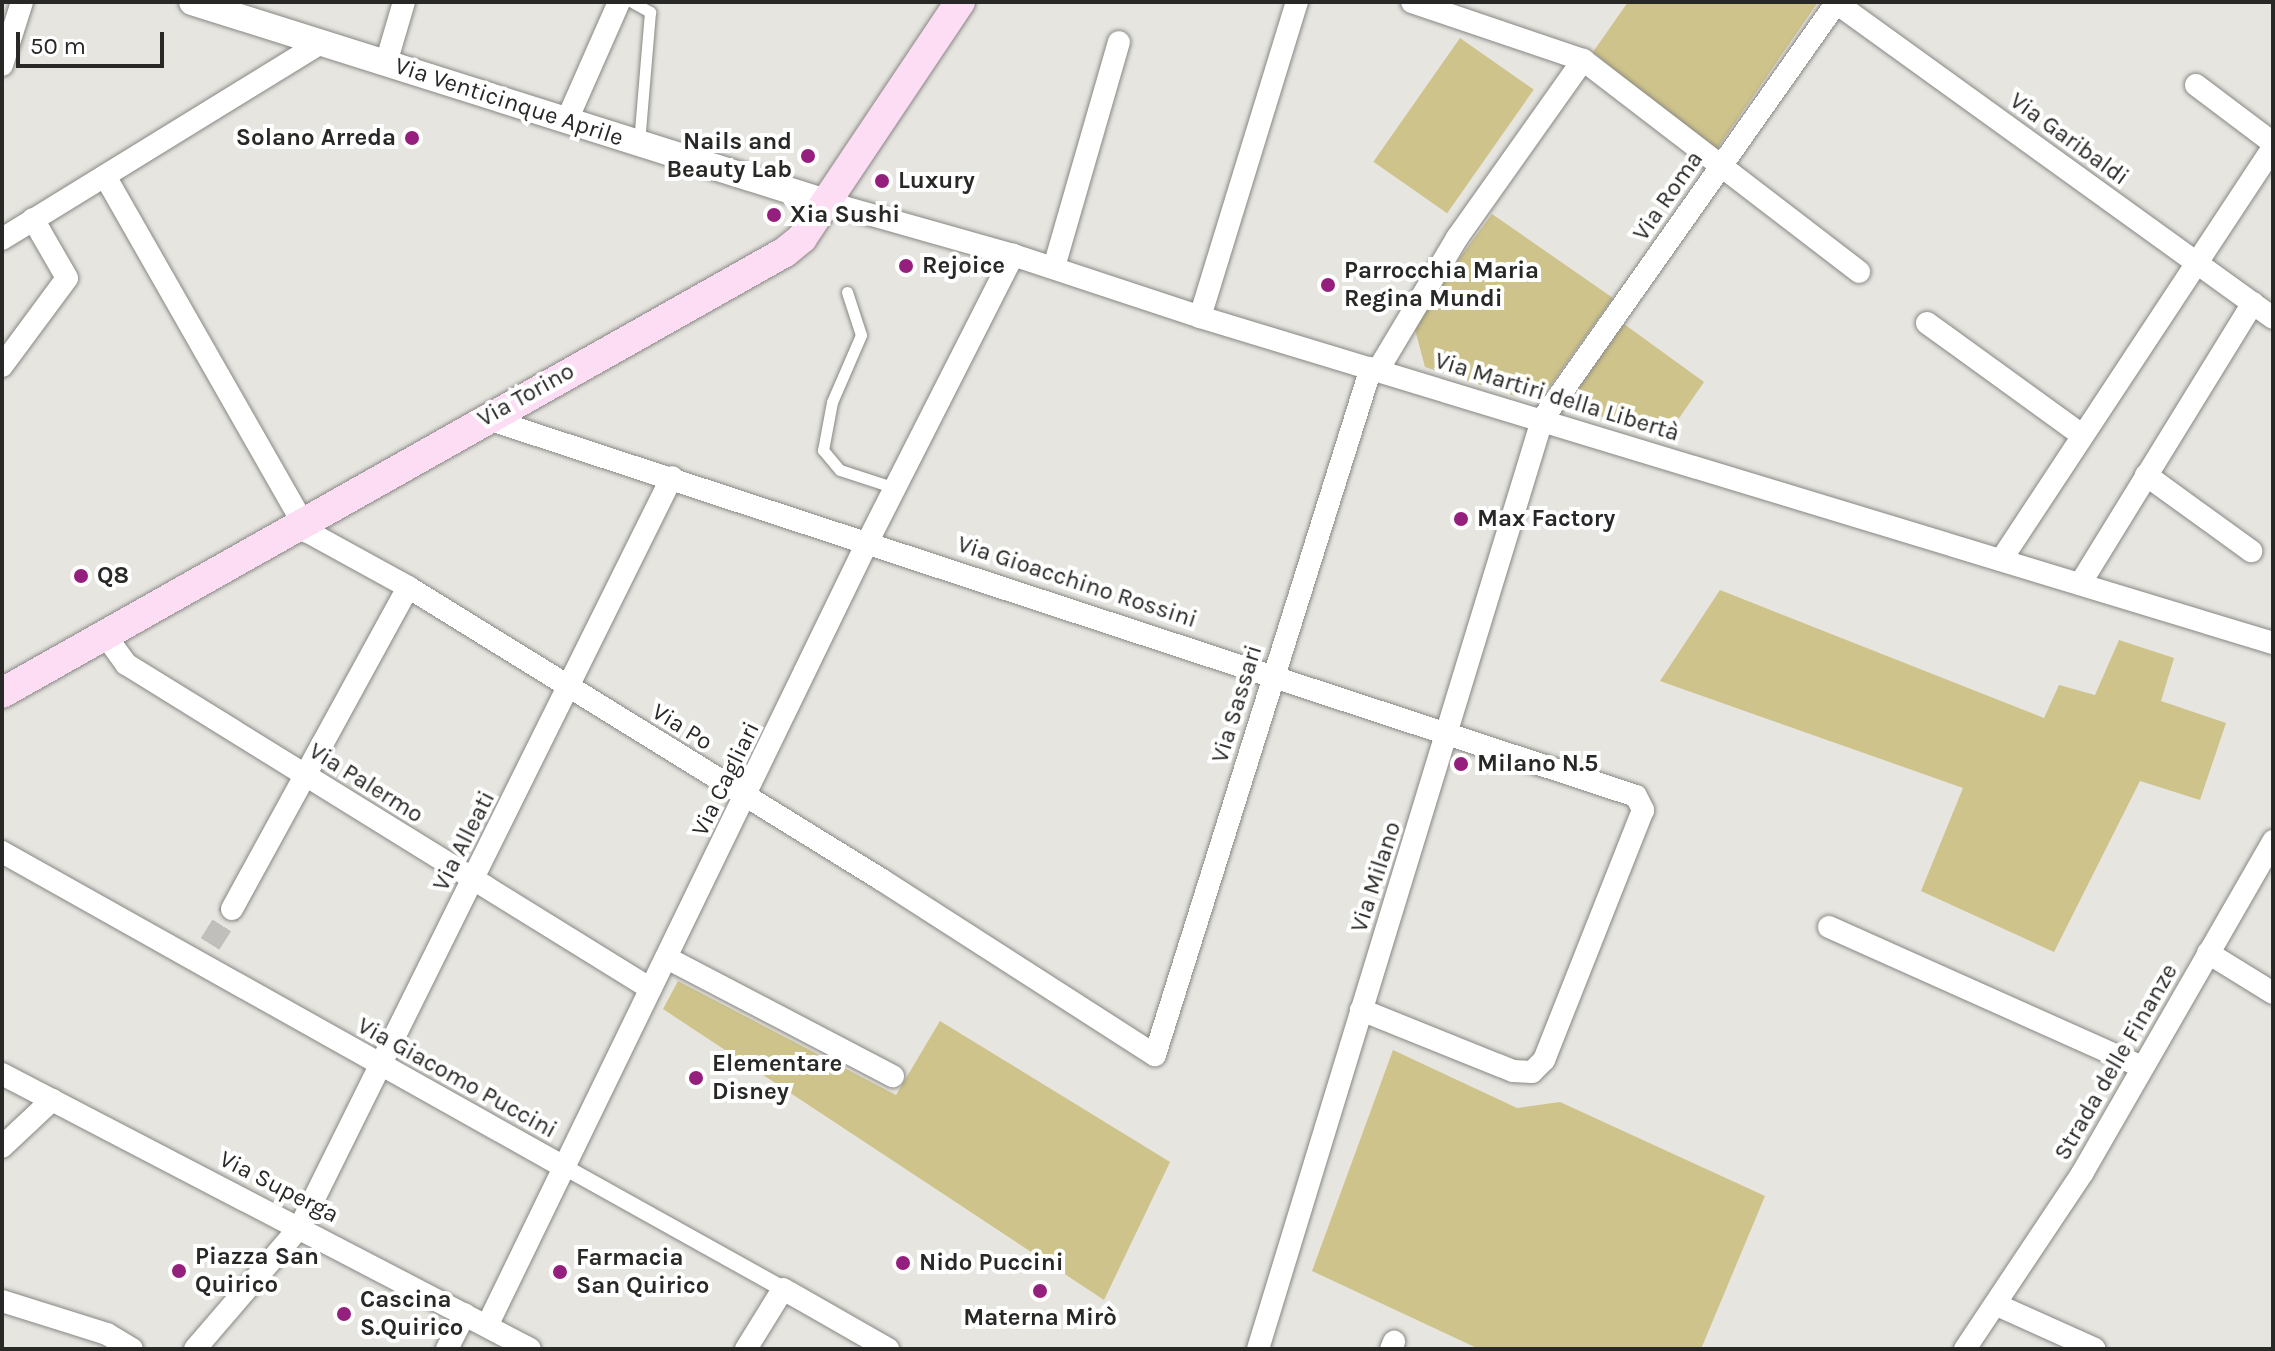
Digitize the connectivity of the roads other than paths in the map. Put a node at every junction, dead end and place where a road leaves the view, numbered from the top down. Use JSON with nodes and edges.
{"nodes":[{"id":1,"x":22,"y":2,"type":"edge"},
{"id":2,"x":192,"y":2,"type":"edge"},
{"id":3,"x":404,"y":2,"type":"edge"},
{"id":4,"x":619,"y":2,"type":"edge"},
{"id":5,"x":632,"y":2,"type":"edge"},
{"id":6,"x":960,"y":2,"type":"edge"},
{"id":7,"x":1412,"y":2,"type":"edge"},
{"id":8,"x":1836,"y":2,"type":"edge"},
{"id":9,"x":1291,"y":5,"type":"edge"},
{"id":10,"x":1119,"y":42,"type":"dead end"},
{"id":11,"x":321,"y":43,"type":"junction"},
{"id":12,"x":1583,"y":60,"type":"junction"},
{"id":13,"x":386,"y":63,"type":"junction"},
{"id":14,"x":2,"y":65,"type":"edge"},
{"id":15,"x":2196,"y":85,"type":"dead end"},
{"id":16,"x":567,"y":120,"type":"junction"},
{"id":17,"x":639,"y":143,"type":"junction"},
{"id":18,"x":2273,"y":146,"type":"edge"},
{"id":19,"x":1719,"y":168,"type":"junction"},
{"id":20,"x":105,"y":176,"type":"junction"},
{"id":21,"x":826,"y":202,"type":"junction"},
{"id":22,"x":33,"y":219,"type":"junction"},
{"id":23,"x":2,"y":239,"type":"edge"},
{"id":24,"x":1013,"y":255,"type":"junction"},
{"id":25,"x":2195,"y":262,"type":"junction"},
{"id":26,"x":1054,"y":267,"type":"junction"},
{"id":27,"x":1859,"y":272,"type":"dead end"},
{"id":28,"x":847,"y":292,"type":"dead end"},
{"id":29,"x":2253,"y":303,"type":"junction"},
{"id":30,"x":1200,"y":317,"type":"junction"},
{"id":31,"x":2273,"y":318,"type":"edge"},
{"id":32,"x":1927,"y":323,"type":"dead end"},
{"id":33,"x":2,"y":366,"type":"edge"},
{"id":34,"x":1374,"y":369,"type":"junction"},
{"id":35,"x":485,"y":418,"type":"junction"},
{"id":36,"x":1542,"y":420,"type":"junction"},
{"id":37,"x":2082,"y":435,"type":"junction"},
{"id":38,"x":2146,"y":475,"type":"junction"},
{"id":39,"x":672,"y":477,"type":"junction"},
{"id":40,"x":895,"y":488,"type":"junction"},
{"id":41,"x":302,"y":523,"type":"junction"},
{"id":42,"x":868,"y":541,"type":"junction"},
{"id":43,"x":2251,"y":551,"type":"dead end"},
{"id":44,"x":2001,"y":560,"type":"junction"},
{"id":45,"x":2080,"y":584,"type":"junction"},
{"id":46,"x":408,"y":587,"type":"junction"},
{"id":47,"x":105,"y":635,"type":"junction"},
{"id":48,"x":2273,"y":643,"type":"edge"},
{"id":49,"x":1274,"y":673,"type":"junction"},
{"id":50,"x":570,"y":688,"type":"junction"},
{"id":51,"x":2,"y":693,"type":"edge"},
{"id":52,"x":1450,"y":731,"type":"junction"},
{"id":53,"x":307,"y":777,"type":"junction"},
{"id":54,"x":746,"y":798,"type":"junction"},
{"id":55,"x":2273,"y":841,"type":"edge"},
{"id":56,"x":2,"y":852,"type":"edge"},
{"id":57,"x":473,"y":879,"type":"junction"},
{"id":58,"x":232,"y":909,"type":"tunnel mouth"},
{"id":59,"x":1829,"y":927,"type":"dead end"},
{"id":60,"x":210,"y":944,"type":"tunnel mouth"},
{"id":61,"x":2208,"y":953,"type":"junction"},
{"id":62,"x":667,"y":958,"type":"junction"},
{"id":63,"x":199,"y":964,"type":"junction"},
{"id":64,"x":651,"y":989,"type":"junction"},
{"id":65,"x":2273,"y":993,"type":"edge"},
{"id":66,"x":1361,"y":1010,"type":"junction"},
{"id":67,"x":1155,"y":1055,"type":"joint"},
{"id":68,"x":379,"y":1066,"type":"junction"},
{"id":69,"x":2142,"y":1067,"type":"junction"},
{"id":70,"x":2,"y":1074,"type":"edge"},
{"id":71,"x":893,"y":1076,"type":"dead end"},
{"id":72,"x":52,"y":1100,"type":"junction"},
{"id":73,"x":2,"y":1147,"type":"edge"},
{"id":74,"x":564,"y":1167,"type":"junction"},
{"id":75,"x":300,"y":1227,"type":"junction"},
{"id":76,"x":783,"y":1289,"type":"junction"},
{"id":77,"x":2,"y":1301,"type":"edge"},
{"id":78,"x":1997,"y":1305,"type":"junction"},
{"id":79,"x":465,"y":1314,"type":"junction"},
{"id":80,"x":487,"y":1326,"type":"junction"},
{"id":81,"x":132,"y":1349,"type":"edge"},
{"id":82,"x":195,"y":1349,"type":"edge"},
{"id":83,"x":447,"y":1349,"type":"edge"},
{"id":84,"x":530,"y":1349,"type":"edge"},
{"id":85,"x":746,"y":1349,"type":"edge"},
{"id":86,"x":888,"y":1349,"type":"edge"},
{"id":87,"x":1258,"y":1349,"type":"edge"},
{"id":88,"x":1965,"y":1349,"type":"edge"},
{"id":89,"x":2095,"y":1349,"type":"edge"}],
"edges":[{"from":1,"to":14,"type":"street"},
{"from":2,"to":11,"type":"street","name":"Via Venticinque Aprile"},
{"from":3,"to":13,"type":"street"},
{"from":4,"to":16,"type":"street"},
{"from":5,"to":17,"type":"lane"},
{"from":6,"to":21,"type":"main road","name":"Via Torino"},
{"from":7,"to":12,"type":"street"},
{"from":8,"to":19,"type":"street","name":"Via Roma"},
{"from":8,"to":25,"type":"street","name":"Via Garibaldi"},
{"from":9,"to":30,"type":"street"},
{"from":10,"to":26,"type":"street"},
{"from":11,"to":13,"type":"street","name":"Via Venticinque Aprile"},
{"from":11,"to":20,"type":"street"},
{"from":12,"to":19,"type":"street"},
{"from":12,"to":34,"type":"street","name":"Via Sassari"},
{"from":13,"to":16,"type":"street","name":"Via Venticinque Aprile"},
{"from":15,"to":18,"type":"street"},
{"from":16,"to":17,"type":"street","name":"Via Venticinque Aprile"},
{"from":17,"to":21,"type":"street","name":"Via Venticinque Aprile"},
{"from":18,"to":25,"type":"street"},
{"from":19,"to":27,"type":"street"},
{"from":19,"to":36,"type":"street","name":"Via Roma"},
{"from":20,"to":22,"type":"street"},
{"from":20,"to":41,"type":"street"},
{"from":21,"to":24,"type":"street","name":"Via Martiri della Libertà"},
{"from":21,"to":35,"type":"main road","name":"Via Torino"},
{"from":22,"to":23,"type":"street"},
{"from":22,"to":33,"type":"street"},
{"from":24,"to":26,"type":"street","name":"Via Martiri della Libertà"},
{"from":24,"to":40,"type":"street","name":"Via Cagliari"},
{"from":25,"to":29,"type":"street","name":"Via Garibaldi"},
{"from":25,"to":37,"type":"street"},
{"from":26,"to":30,"type":"street","name":"Via Martiri della Libertà"},
{"from":28,"to":40,"type":"lane"},
{"from":29,"to":31,"type":"street","name":"Via Garibaldi"},
{"from":29,"to":38,"type":"street"},
{"from":30,"to":34,"type":"street","name":"Via Martiri della Libertà"},
{"from":32,"to":37,"type":"street"},
{"from":34,"to":36,"type":"street","name":"Via Martiri della Libertà"},
{"from":34,"to":49,"type":"street","name":"Via Sassari"},
{"from":35,"to":39,"type":"street","name":"Via Gioacchino Rossini"},
{"from":35,"to":41,"type":"main road","name":"Via Torino"},
{"from":36,"to":44,"type":"street","name":"Via Martiri della Libertà"},
{"from":36,"to":52,"type":"street","name":"Via Milano"},
{"from":37,"to":44,"type":"street"},
{"from":38,"to":43,"type":"street"},
{"from":38,"to":45,"type":"street"},
{"from":39,"to":42,"type":"street","name":"Via Gioacchino Rossini"},
{"from":39,"to":50,"type":"street","name":"Via Alleati"},
{"from":40,"to":42,"type":"street","name":"Via Cagliari"},
{"from":41,"to":46,"type":"street","name":"Via Po"},
{"from":41,"to":47,"type":"main road","name":"Via Torino"},
{"from":42,"to":49,"type":"street","name":"Via Gioacchino Rossini"},
{"from":42,"to":54,"type":"street","name":"Via Cagliari"},
{"from":44,"to":45,"type":"street","name":"Via Martiri della Libertà"},
{"from":45,"to":48,"type":"street","name":"Via Martiri della Libertà"},
{"from":46,"to":50,"type":"street","name":"Via Po"},
{"from":46,"to":53,"type":"street"},
{"from":47,"to":51,"type":"main road","name":"Via Torino"},
{"from":47,"to":53,"type":"street","name":"Via Palermo"},
{"from":49,"to":52,"type":"street","name":"Via Gioacchino Rossini"},
{"from":49,"to":67,"type":"street","name":"Via Sassari"},
{"from":50,"to":54,"type":"street","name":"Via Po"},
{"from":50,"to":57,"type":"street","name":"Via Alleati"},
{"from":52,"to":66,"type":"street","name":"Via Milano"},
{"from":52,"to":66,"type":"street","name":"Via Gioacchino Rossini"},
{"from":53,"to":57,"type":"street","name":"Via Palermo"},
{"from":53,"to":58,"type":"street"},
{"from":54,"to":62,"type":"street","name":"Via Cagliari"},
{"from":54,"to":67,"type":"street","name":"Via Po"},
{"from":55,"to":61,"type":"street","name":"Strada delle Finanze"},
{"from":56,"to":63,"type":"street","name":"Via Giacomo Puccini"},
{"from":57,"to":64,"type":"street","name":"Via Palermo"},
{"from":57,"to":68,"type":"street","name":"Via Alleati"},
{"from":59,"to":69,"type":"street"},
{"from":60,"to":63,"type":"street"},
{"from":61,"to":65,"type":"street"},
{"from":61,"to":69,"type":"street","name":"Strada delle Finanze"},
{"from":62,"to":64,"type":"street","name":"Via Cagliari"},
{"from":62,"to":71,"type":"street"},
{"from":63,"to":68,"type":"street","name":"Via Giacomo Puccini"},
{"from":64,"to":74,"type":"street","name":"Via Cagliari"},
{"from":66,"to":87,"type":"street","name":"Via Milano"},
{"from":68,"to":74,"type":"street","name":"Via Giacomo Puccini"},
{"from":68,"to":75,"type":"street","name":"Via Alleati"},
{"from":69,"to":78,"type":"street","name":"Strada delle Finanze"},
{"from":70,"to":72,"type":"street","name":"Via Superga"},
{"from":72,"to":73,"type":"street"},
{"from":72,"to":75,"type":"street","name":"Via Superga"},
{"from":74,"to":76,"type":"street","name":"Via Giacomo Puccini"},
{"from":74,"to":80,"type":"street","name":"Via Cagliari"},
{"from":75,"to":79,"type":"street","name":"Via Superga"},
{"from":75,"to":82,"type":"street","name":"Via Alleati"},
{"from":76,"to":85,"type":"street"},
{"from":76,"to":86,"type":"street","name":"Via Giacomo Puccini"},
{"from":77,"to":81,"type":"street"},
{"from":78,"to":88,"type":"street","name":"Strada delle Finanze"},
{"from":78,"to":89,"type":"street"},
{"from":79,"to":80,"type":"street","name":"Via Superga"},
{"from":79,"to":83,"type":"street"},
{"from":80,"to":84,"type":"street","name":"Via Superga"}]}
